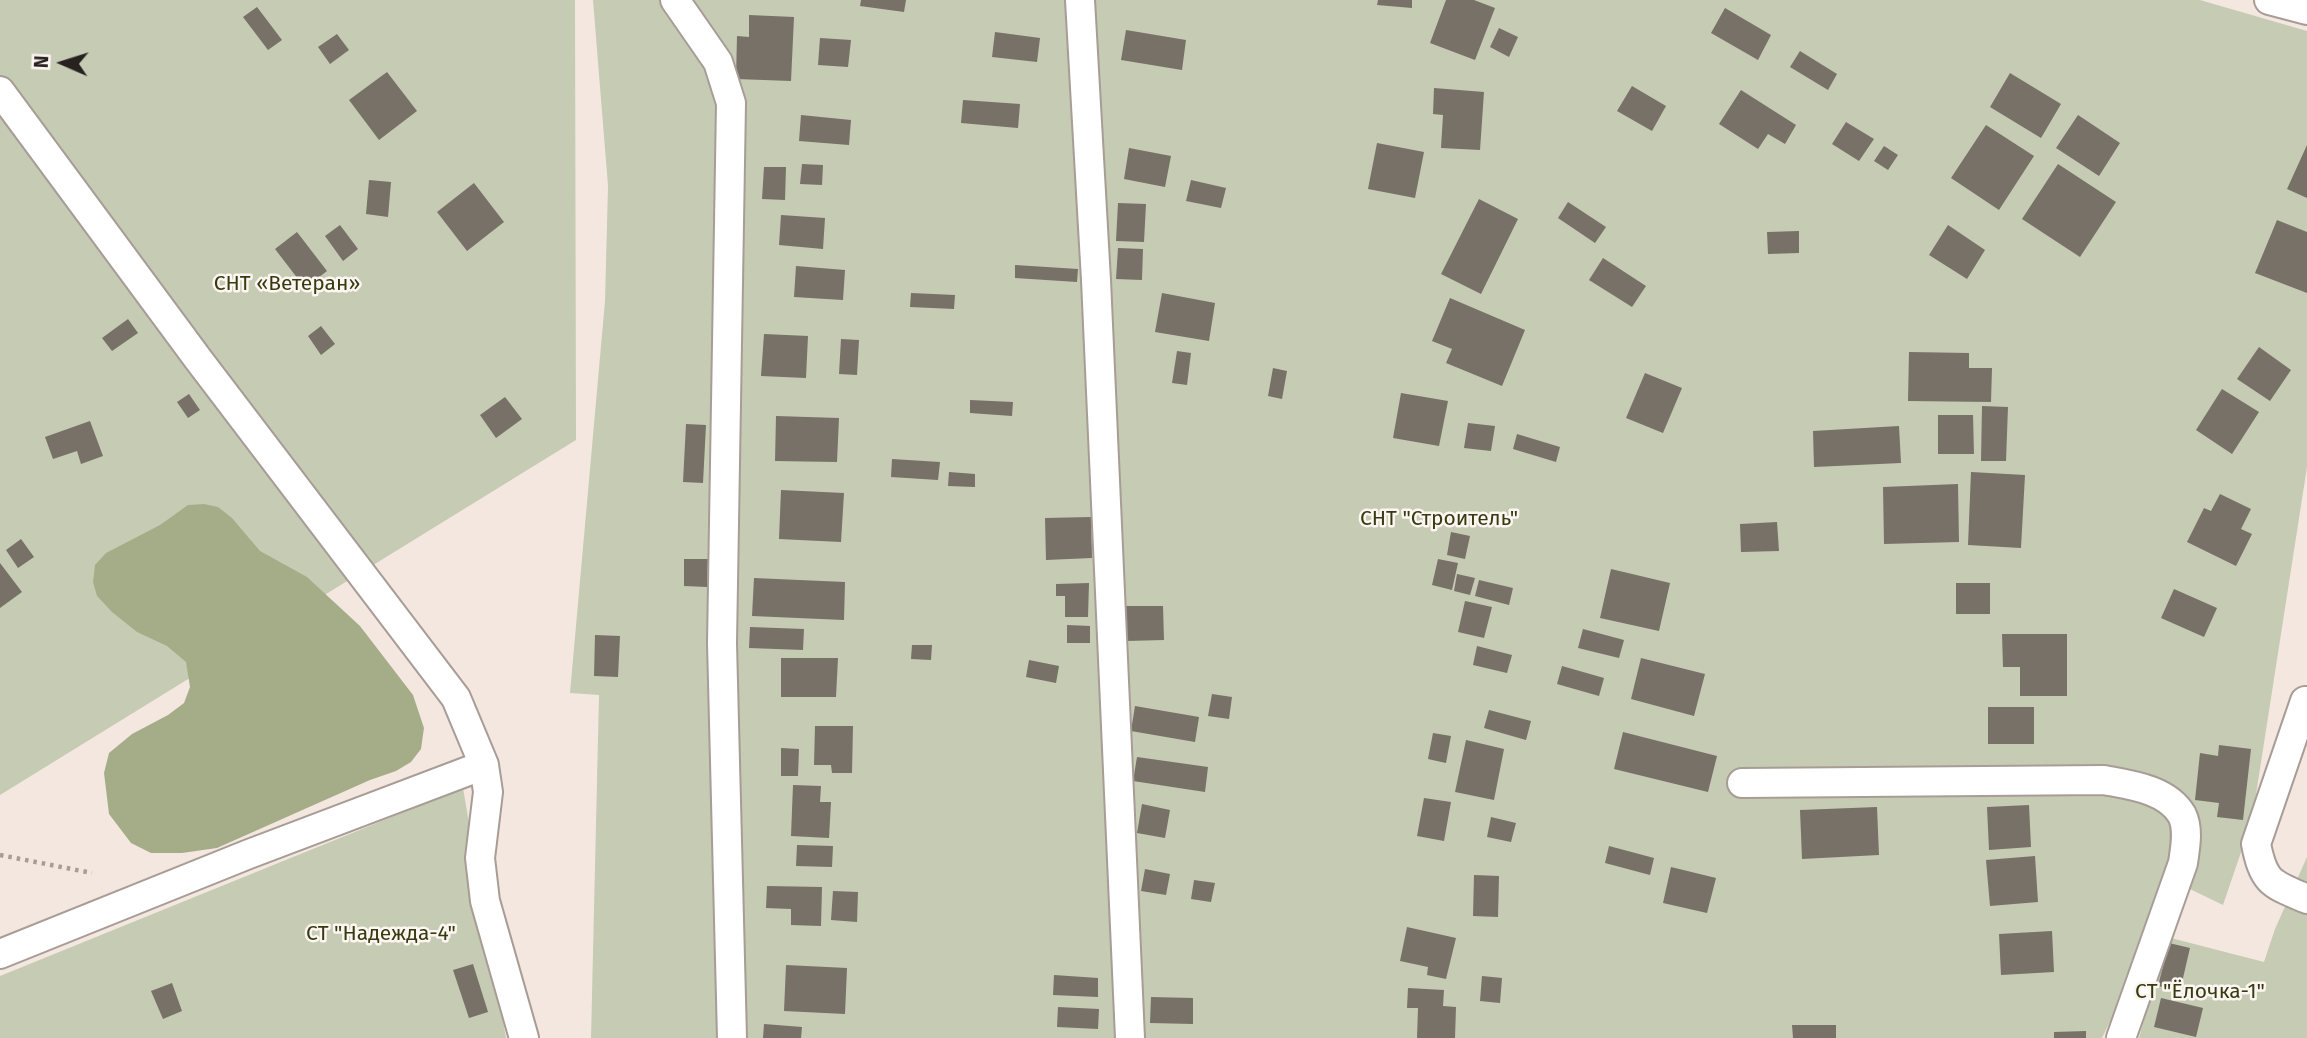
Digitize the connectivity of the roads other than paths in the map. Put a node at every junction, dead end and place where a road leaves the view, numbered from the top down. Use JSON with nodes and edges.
{"nodes":[{"id":1,"x":675,"y":0,"type":"edge"},
{"id":2,"x":1080,"y":0,"type":"edge"},
{"id":3,"x":2269,"y":0,"type":"edge"},
{"id":4,"x":2307,"y":10,"type":"edge"},
{"id":5,"x":0,"y":91,"type":"edge"},
{"id":6,"x":2305,"y":701,"type":"dead end"},
{"id":7,"x":484,"y":765,"type":"junction"},
{"id":8,"x":1742,"y":783,"type":"dead end"},
{"id":9,"x":2307,"y":900,"type":"edge"},
{"id":10,"x":0,"y":954,"type":"edge"},
{"id":11,"x":524,"y":1038,"type":"edge"},
{"id":12,"x":732,"y":1038,"type":"edge"},
{"id":13,"x":1130,"y":1038,"type":"edge"},
{"id":14,"x":2121,"y":1038,"type":"edge"}],
"edges":[{"from":1,"to":12,"type":"lane"},
{"from":2,"to":13,"type":"lane"},
{"from":3,"to":4,"type":"lane"},
{"from":5,"to":7,"type":"lane"},
{"from":6,"to":9,"type":"lane"},
{"from":7,"to":10,"type":"lane"},
{"from":7,"to":11,"type":"lane"},
{"from":8,"to":14,"type":"lane"}]}
